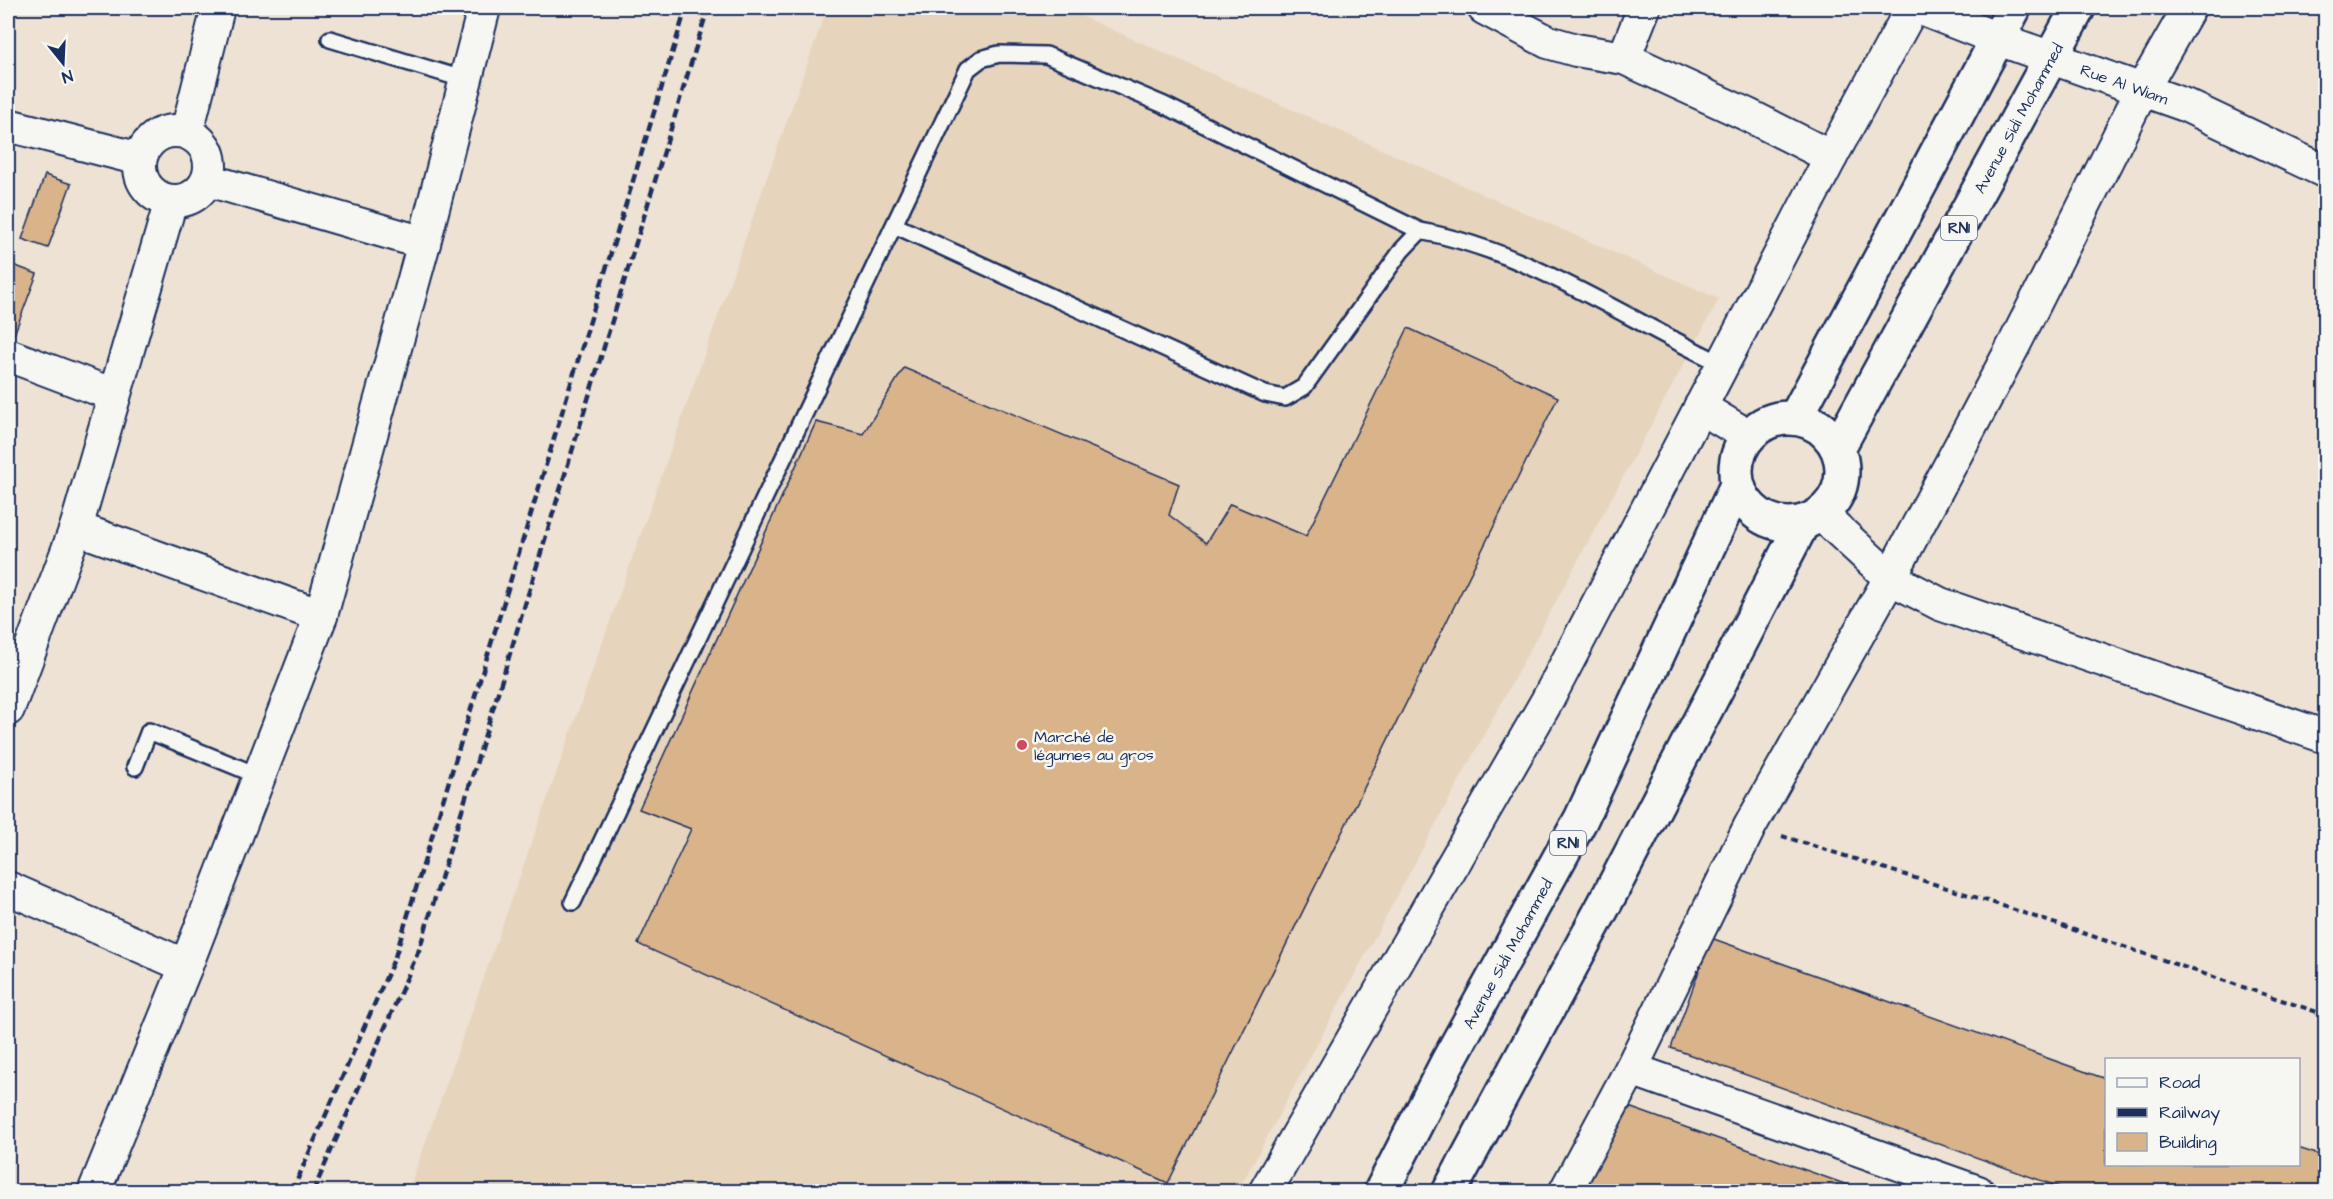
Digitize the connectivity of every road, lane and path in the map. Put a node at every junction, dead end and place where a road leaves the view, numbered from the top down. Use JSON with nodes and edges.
{"nodes":[{"id":1,"x":218,"y":8,"type":"edge"},
{"id":2,"x":484,"y":8,"type":"edge"},
{"id":3,"x":1484,"y":8,"type":"edge"},
{"id":4,"x":1644,"y":8,"type":"edge"},
{"id":5,"x":1912,"y":8,"type":"edge"},
{"id":6,"x":1919,"y":8,"type":"edge"},
{"id":7,"x":2014,"y":8,"type":"edge"},
{"id":8,"x":2078,"y":8,"type":"edge"},
{"id":9,"x":2189,"y":8,"type":"edge"},
{"id":10,"x":330,"y":39,"type":"dead end"},
{"id":11,"x":1998,"y":39,"type":"junction"},
{"id":12,"x":2052,"y":57,"type":"junction"},
{"id":13,"x":1624,"y":58,"type":"junction"},
{"id":14,"x":466,"y":80,"type":"junction"},
{"id":15,"x":2142,"y":90,"type":"junction"},
{"id":16,"x":8,"y":125,"type":"edge"},
{"id":17,"x":187,"y":132,"type":"junction"},
{"id":18,"x":1831,"y":157,"type":"junction"},
{"id":19,"x":140,"y":159,"type":"junction"},
{"id":20,"x":2325,"y":172,"type":"edge"},
{"id":21,"x":208,"y":180,"type":"junction"},
{"id":22,"x":171,"y":201,"type":"junction"},
{"id":23,"x":894,"y":225,"type":"junction"},
{"id":24,"x":1420,"y":231,"type":"junction"},
{"id":25,"x":424,"y":243,"type":"junction"},
{"id":26,"x":8,"y":355,"type":"edge"},
{"id":27,"x":1722,"y":364,"type":"junction"},
{"id":28,"x":114,"y":395,"type":"junction"},
{"id":29,"x":1700,"y":407,"type":"junction"},
{"id":30,"x":1796,"y":417,"type":"junction"},
{"id":31,"x":1748,"y":436,"type":"junction"},
{"id":32,"x":1838,"y":448,"type":"junction"},
{"id":33,"x":1737,"y":485,"type":"junction"},
{"id":34,"x":1812,"y":518,"type":"junction"},
{"id":35,"x":76,"y":528,"type":"junction"},
{"id":36,"x":1890,"y":578,"type":"junction"},
{"id":37,"x":321,"y":616,"type":"junction"},
{"id":38,"x":8,"y":709,"type":"edge"},
{"id":39,"x":2325,"y":737,"type":"edge"},
{"id":40,"x":135,"y":767,"type":"dead end"},
{"id":41,"x":259,"y":776,"type":"junction"},
{"id":42,"x":1750,"y":826,"type":"junction"},
{"id":43,"x":8,"y":888,"type":"edge"},
{"id":44,"x":573,"y":902,"type":"dead end"},
{"id":45,"x":186,"y":966,"type":"junction"},
{"id":46,"x":2325,"y":1015,"type":"edge"},
{"id":47,"x":1631,"y":1069,"type":"junction"},
{"id":48,"x":94,"y":1191,"type":"edge"},
{"id":49,"x":1265,"y":1191,"type":"edge"},
{"id":50,"x":1381,"y":1191,"type":"edge"},
{"id":51,"x":1449,"y":1191,"type":"edge"},
{"id":52,"x":1565,"y":1191,"type":"edge"},
{"id":53,"x":1978,"y":1191,"type":"edge"}],
"edges":[{"from":1,"to":17,"type":"street"},
{"from":2,"to":14,"type":"street"},
{"from":3,"to":13,"type":"street"},
{"from":4,"to":13,"type":"street"},
{"from":5,"to":18,"type":"street"},
{"from":6,"to":11,"type":"street","name":"Rue Al Wiam"},
{"from":7,"to":11,"type":"main road"},
{"from":8,"to":12,"type":"main road","name":"Avenue Sidi Mohammed","number":"RN1"},
{"from":9,"to":15,"type":"street"},
{"from":10,"to":14,"type":"lane"},
{"from":11,"to":12,"type":"street","name":"Rue Al Wiam"},
{"from":11,"to":30,"type":"main road"},
{"from":12,"to":15,"type":"street","name":"Rue Al Wiam"},
{"from":12,"to":32,"type":"main road","name":"Avenue Sidi Mohammed","number":"RN1"},
{"from":13,"to":18,"type":"street"},
{"from":14,"to":25,"type":"street"},
{"from":15,"to":20,"type":"street","name":"Rue Al Wiam"},
{"from":15,"to":36,"type":"street"},
{"from":16,"to":19,"type":"street"},
{"from":17,"to":19,"type":"street"},
{"from":17,"to":21,"type":"street"},
{"from":18,"to":27,"type":"street"},
{"from":19,"to":22,"type":"street"},
{"from":21,"to":22,"type":"street"},
{"from":21,"to":25,"type":"street"},
{"from":22,"to":28,"type":"street"},
{"from":23,"to":24,"type":"lane"},
{"from":23,"to":24,"type":"lane"},
{"from":23,"to":44,"type":"lane"},
{"from":24,"to":27,"type":"lane"},
{"from":25,"to":37,"type":"street"},
{"from":26,"to":28,"type":"street"},
{"from":27,"to":29,"type":"street"},
{"from":28,"to":35,"type":"street"},
{"from":29,"to":31,"type":"street"},
{"from":29,"to":49,"type":"street"},
{"from":30,"to":31,"type":"main road"},
{"from":30,"to":32,"type":"main road"},
{"from":31,"to":33,"type":"main road","number":"RN1"},
{"from":32,"to":34,"type":"main road"},
{"from":33,"to":34,"type":"main road"},
{"from":33,"to":50,"type":"main road","name":"Avenue Sidi Mohammed","number":"RN1"},
{"from":34,"to":36,"type":"street"},
{"from":34,"to":51,"type":"main road"},
{"from":35,"to":37,"type":"street"},
{"from":35,"to":38,"type":"street"},
{"from":36,"to":39,"type":"street"},
{"from":36,"to":42,"type":"street"},
{"from":37,"to":41,"type":"street"},
{"from":40,"to":41,"type":"lane"},
{"from":41,"to":45,"type":"street"},
{"from":42,"to":46,"type":"path"},
{"from":42,"to":47,"type":"street"},
{"from":43,"to":45,"type":"street"},
{"from":45,"to":48,"type":"street"},
{"from":47,"to":52,"type":"street"},
{"from":47,"to":53,"type":"street"}]}
